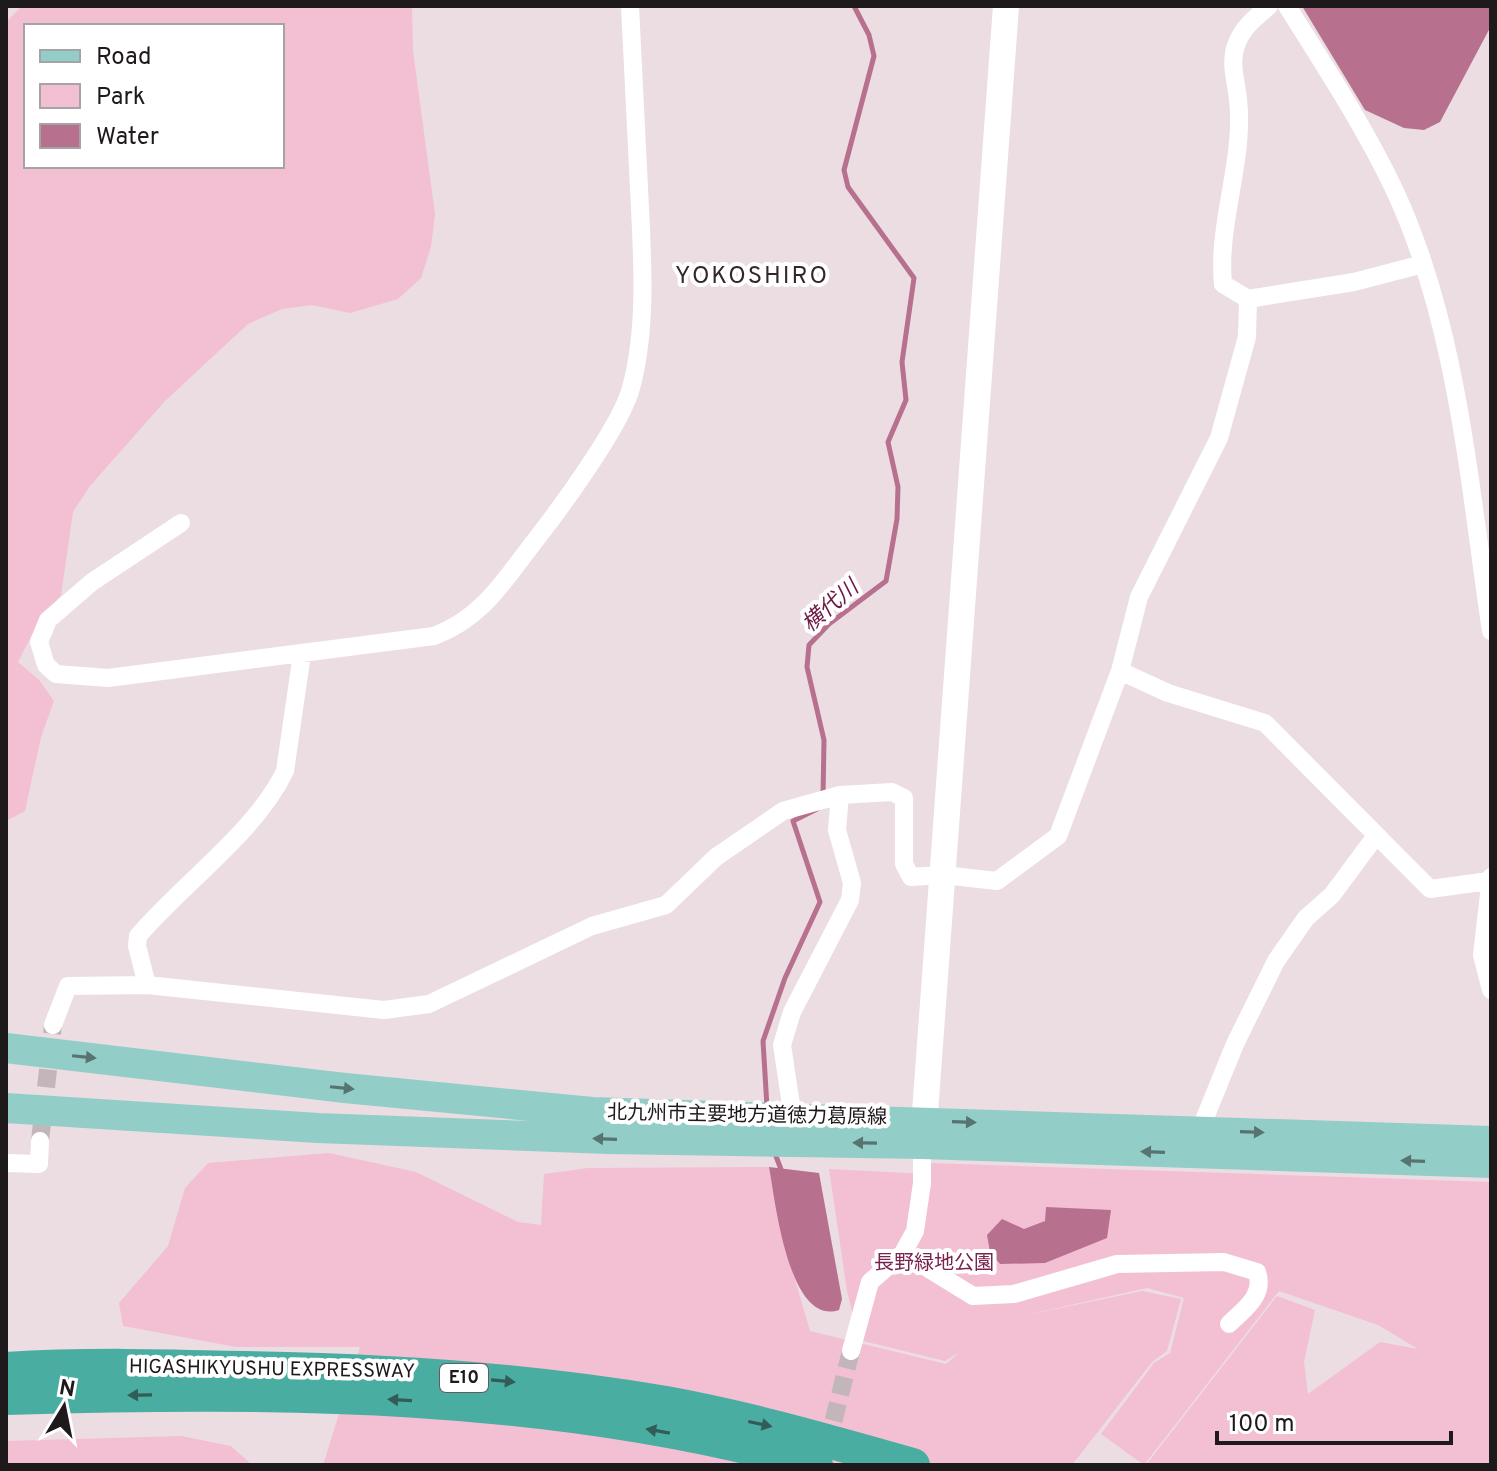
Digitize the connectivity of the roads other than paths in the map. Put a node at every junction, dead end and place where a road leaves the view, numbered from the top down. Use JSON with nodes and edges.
{"nodes":[{"id":1,"x":630,"y":6,"type":"edge"},
{"id":2,"x":1006,"y":6,"type":"edge"},
{"id":3,"x":1269,"y":6,"type":"edge"},
{"id":4,"x":1287,"y":6,"type":"edge"},
{"id":5,"x":1423,"y":264,"type":"junction"},
{"id":6,"x":1248,"y":299,"type":"junction"},
{"id":7,"x":181,"y":523,"type":"dead end"},
{"id":8,"x":1491,"y":631,"type":"edge"},
{"id":9,"x":302,"y":654,"type":"junction"},
{"id":10,"x":1120,"y":671,"type":"junction"},
{"id":11,"x":840,"y":795,"type":"junction"},
{"id":12,"x":1375,"y":837,"type":"junction"},
{"id":13,"x":943,"y":875,"type":"junction"},
{"id":14,"x":1490,"y":879,"type":"edge"},
{"id":15,"x":147,"y":985,"type":"junction"},
{"id":16,"x":1491,"y":990,"type":"edge"},
{"id":17,"x":53,"y":1025,"type":"tunnel mouth"},
{"id":18,"x":6,"y":1048,"type":"edge"},
{"id":19,"x":791,"y":1105,"type":"dead end"},
{"id":20,"x":6,"y":1108,"type":"edge"},
{"id":21,"x":1200,"y":1130,"type":"junction"},
{"id":22,"x":923,"y":1132,"type":"junction"},
{"id":23,"x":40,"y":1141,"type":"tunnel mouth"},
{"id":24,"x":1491,"y":1141,"type":"edge"},
{"id":25,"x":6,"y":1163,"type":"edge"},
{"id":26,"x":1491,"y":1163,"type":"edge"},
{"id":27,"x":903,"y":1253,"type":"junction"},
{"id":28,"x":1229,"y":1324,"type":"dead end"},
{"id":29,"x":851,"y":1351,"type":"tunnel mouth"},
{"id":30,"x":6,"y":1369,"type":"edge"},
{"id":31,"x":6,"y":1398,"type":"edge"},
{"id":32,"x":816,"y":1465,"type":"edge"},
{"id":33,"x":913,"y":1465,"type":"edge"}],
"edges":[{"from":1,"to":9,"type":"street"},
{"from":2,"to":13,"type":"street"},
{"from":3,"to":6,"type":"street"},
{"from":4,"to":5,"type":"street"},
{"from":5,"to":6,"type":"street"},
{"from":5,"to":8,"type":"street"},
{"from":6,"to":10,"type":"street"},
{"from":7,"to":9,"type":"street"},
{"from":9,"to":15,"type":"street"},
{"from":10,"to":12,"type":"street"},
{"from":10,"to":13,"type":"street"},
{"from":11,"to":13,"type":"street"},
{"from":11,"to":15,"type":"street"},
{"from":11,"to":19,"type":"street"},
{"from":12,"to":14,"type":"street"},
{"from":12,"to":21,"type":"street"},
{"from":13,"to":22,"type":"street"},
{"from":14,"to":16,"type":"street"},
{"from":15,"to":17,"type":"street"},
{"from":18,"to":22,"type":"main road","name":"北九州市主要地方道徳力葛原線","one_way":true},
{"from":22,"to":20,"type":"main road","name":"北九州市主要地方道徳力葛原線","one_way":true},
{"from":22,"to":21,"type":"main road","name":"北九州市主要地方道徳力葛原線","one_way":true},
{"from":21,"to":24,"type":"main road","name":"北九州市主要地方道徳力葛原線","one_way":true},
{"from":26,"to":22,"type":"main road","name":"北九州市主要地方道徳力葛原線","one_way":true},
{"from":22,"to":27,"type":"street"},
{"from":23,"to":25,"type":"street"},
{"from":27,"to":28,"type":"street"},
{"from":27,"to":29,"type":"street"},
{"from":30,"to":33,"type":"highway","name":"HIGASHIKYUSHU EXPRESSWAY","number":"E10","one_way":true},
{"from":32,"to":31,"type":"highway","name":"HIGASHIKYUSHU EXPRESSWAY","number":"E10","one_way":true}]}
